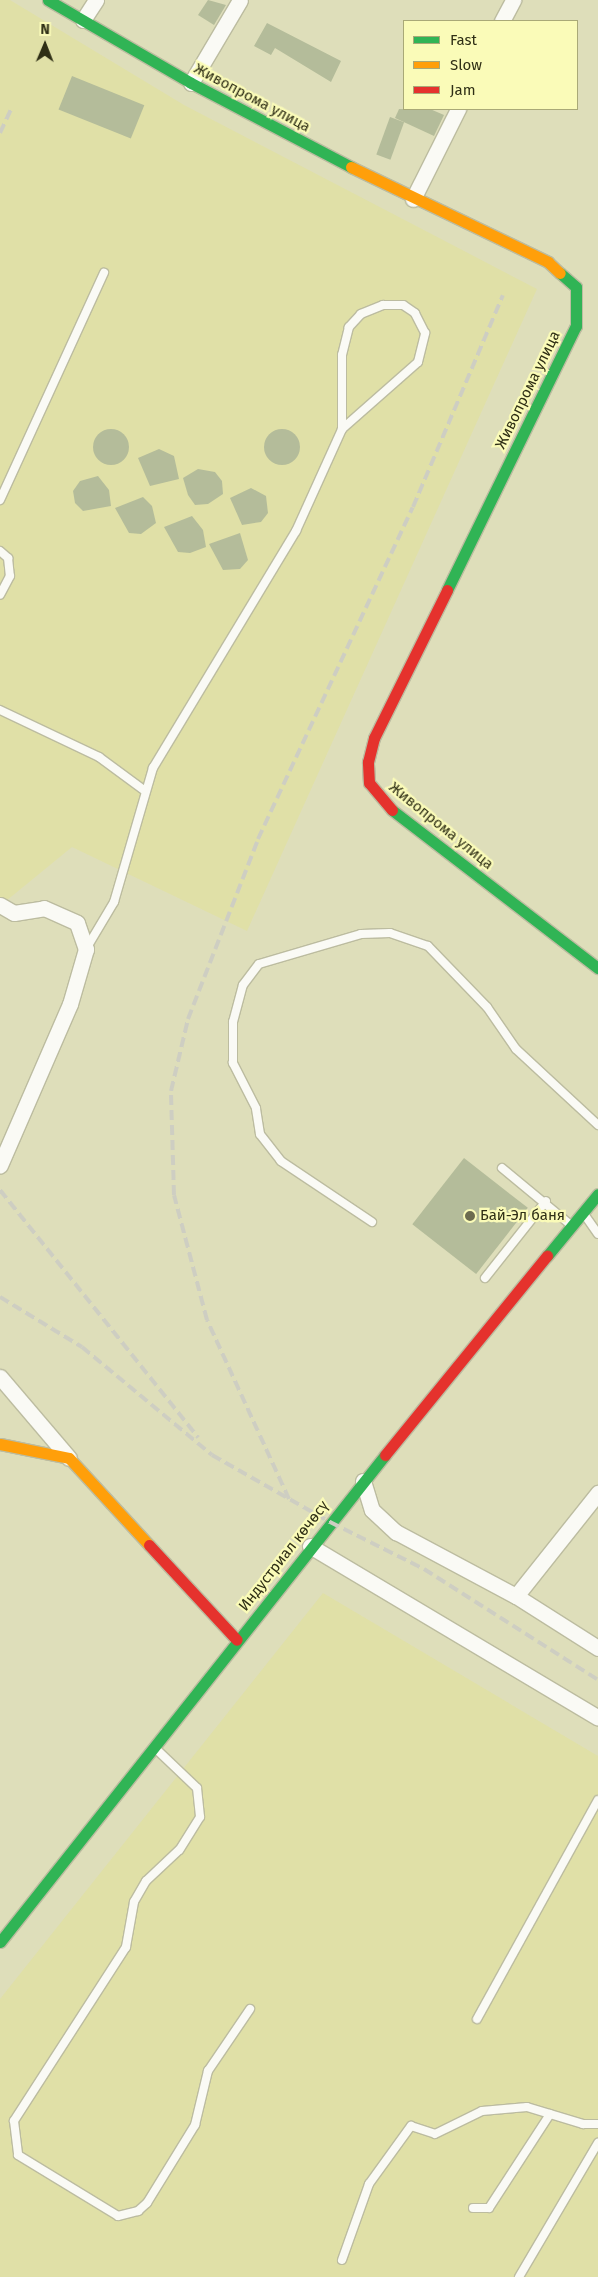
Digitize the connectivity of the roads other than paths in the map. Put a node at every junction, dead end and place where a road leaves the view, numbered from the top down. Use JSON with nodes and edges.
{"nodes":[{"id":1,"x":48,"y":0,"type":"edge"},
{"id":2,"x":96,"y":0,"type":"edge"},
{"id":3,"x":240,"y":0,"type":"edge"},
{"id":4,"x":513,"y":0,"type":"edge"},
{"id":5,"x":83,"y":20,"type":"junction"},
{"id":6,"x":503,"y":20,"type":"edge"},
{"id":7,"x":191,"y":83,"type":"junction"},
{"id":8,"x":458,"y":110,"type":"edge"},
{"id":9,"x":413,"y":199,"type":"junction"},
{"id":10,"x":104,"y":273,"type":"dead end"},
{"id":11,"x":342,"y":429,"type":"junction"},
{"id":12,"x":0,"y":500,"type":"edge"},
{"id":13,"x":0,"y":552,"type":"edge"},
{"id":14,"x":0,"y":595,"type":"edge"},
{"id":15,"x":0,"y":710,"type":"edge"},
{"id":16,"x":144,"y":790,"type":"junction"},
{"id":17,"x":0,"y":906,"type":"edge"},
{"id":18,"x":86,"y":949,"type":"junction"},
{"id":19,"x":598,"y":968,"type":"edge"},
{"id":20,"x":598,"y":1125,"type":"edge"},
{"id":21,"x":0,"y":1165,"type":"edge"},
{"id":22,"x":502,"y":1168,"type":"dead end"},
{"id":23,"x":598,"y":1194,"type":"edge"},
{"id":24,"x":546,"y":1201,"type":"junction"},
{"id":25,"x":583,"y":1213,"type":"junction"},
{"id":26,"x":372,"y":1222,"type":"dead end"},
{"id":27,"x":572,"y":1226,"type":"junction"},
{"id":28,"x":598,"y":1234,"type":"edge"},
{"id":29,"x":485,"y":1278,"type":"dead end"},
{"id":30,"x":0,"y":1377,"type":"edge"},
{"id":31,"x":0,"y":1444,"type":"edge"},
{"id":32,"x":69,"y":1458,"type":"junction"},
{"id":33,"x":363,"y":1481,"type":"junction"},
{"id":34,"x":598,"y":1494,"type":"edge"},
{"id":35,"x":310,"y":1546,"type":"junction"},
{"id":36,"x":516,"y":1596,"type":"junction"},
{"id":37,"x":237,"y":1640,"type":"junction"},
{"id":38,"x":598,"y":1648,"type":"edge"},
{"id":39,"x":598,"y":1718,"type":"edge"},
{"id":40,"x":154,"y":1746,"type":"junction"},
{"id":41,"x":598,"y":1800,"type":"edge"},
{"id":42,"x":0,"y":1942,"type":"edge"},
{"id":43,"x":250,"y":2009,"type":"dead end"},
{"id":44,"x":477,"y":2020,"type":"dead end"},
{"id":45,"x":550,"y":2114,"type":"junction"},
{"id":46,"x":598,"y":2124,"type":"edge"},
{"id":47,"x":598,"y":2143,"type":"edge"},
{"id":48,"x":473,"y":2208,"type":"dead end"},
{"id":49,"x":342,"y":2260,"type":"dead end"},
{"id":50,"x":519,"y":2277,"type":"edge"}],
"edges":[{"from":1,"to":5,"type":"street","name":"Живопрома улица"},
{"from":2,"to":5,"type":"street"},
{"from":3,"to":7,"type":"street"},
{"from":4,"to":6,"type":"street"},
{"from":5,"to":7,"type":"street","name":"Живопрома улица"},
{"from":7,"to":9,"type":"street","name":"Живопрома улица"},
{"from":8,"to":9,"type":"street"},
{"from":9,"to":19,"type":"street","name":"Живопрома улица"},
{"from":10,"to":12,"type":"lane"},
{"from":11,"to":11,"type":"lane"},
{"from":11,"to":16,"type":"lane"},
{"from":13,"to":14,"type":"lane"},
{"from":15,"to":16,"type":"lane"},
{"from":16,"to":18,"type":"lane"},
{"from":17,"to":18,"type":"street"},
{"from":18,"to":21,"type":"street"},
{"from":20,"to":26,"type":"lane"},
{"from":22,"to":24,"type":"lane"},
{"from":23,"to":25,"type":"street","name":"Индустриал көчөсү"},
{"from":24,"to":27,"type":"lane"},
{"from":24,"to":29,"type":"lane"},
{"from":25,"to":27,"type":"street","name":"Индустриал көчөсү"},
{"from":25,"to":28,"type":"lane"},
{"from":27,"to":33,"type":"street","name":"Индустриал көчөсү"},
{"from":30,"to":32,"type":"street"},
{"from":31,"to":32,"type":"street"},
{"from":32,"to":37,"type":"street"},
{"from":33,"to":35,"type":"street","name":"Индустриал көчөсү"},
{"from":33,"to":36,"type":"street"},
{"from":34,"to":36,"type":"street"},
{"from":35,"to":37,"type":"street","name":"Индустриал көчөсү"},
{"from":35,"to":39,"type":"street"},
{"from":36,"to":38,"type":"street"},
{"from":37,"to":40,"type":"street","name":"Индустриал көчөсү"},
{"from":40,"to":42,"type":"street","name":"Индустриал көчөсү"},
{"from":40,"to":43,"type":"lane"},
{"from":41,"to":44,"type":"lane"},
{"from":45,"to":46,"type":"lane"},
{"from":45,"to":48,"type":"lane"},
{"from":45,"to":49,"type":"lane"},
{"from":47,"to":50,"type":"lane"}]}
